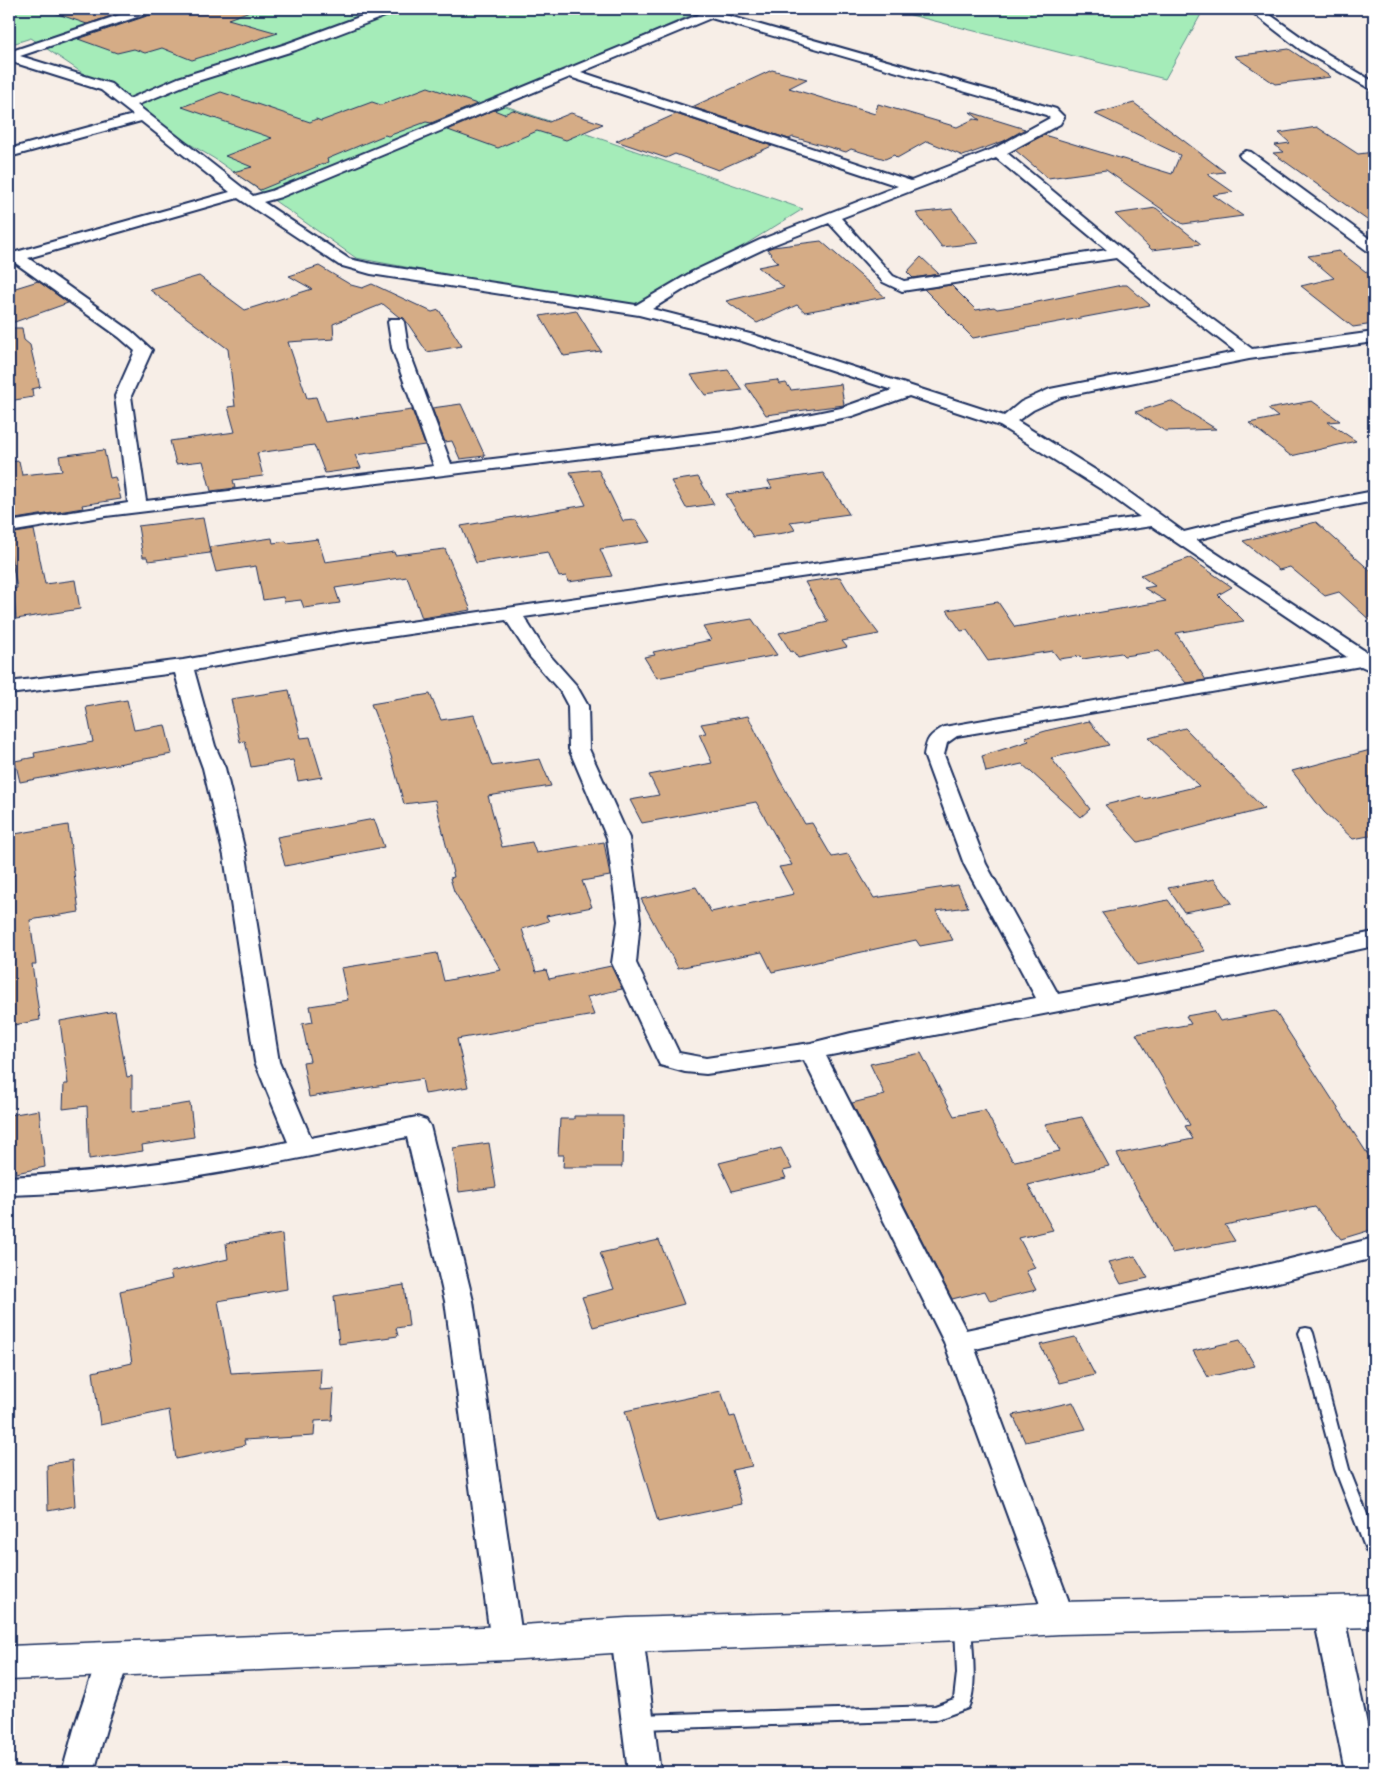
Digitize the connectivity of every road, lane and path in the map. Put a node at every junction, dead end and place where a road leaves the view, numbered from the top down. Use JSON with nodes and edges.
{"nodes":[{"id":1,"x":148,"y":9,"type":"edge"},
{"id":2,"x":392,"y":9,"type":"edge"},
{"id":3,"x":1254,"y":9,"type":"edge"},
{"id":4,"x":716,"y":11,"type":"edge"},
{"id":5,"x":9,"y":56,"type":"edge"},
{"id":6,"x":570,"y":73,"type":"junction"},
{"id":7,"x":1374,"y":88,"type":"edge"},
{"id":8,"x":128,"y":104,"type":"junction"},
{"id":9,"x":143,"y":116,"type":"junction"},
{"id":10,"x":998,"y":152,"type":"junction"},
{"id":11,"x":9,"y":153,"type":"edge"},
{"id":12,"x":1246,"y":155,"type":"dead end"},
{"id":13,"x":912,"y":186,"type":"junction"},
{"id":14,"x":246,"y":197,"type":"junction"},
{"id":15,"x":832,"y":217,"type":"junction"},
{"id":16,"x":1374,"y":249,"type":"edge"},
{"id":17,"x":1120,"y":253,"type":"junction"},
{"id":18,"x":12,"y":258,"type":"edge"},
{"id":19,"x":639,"y":310,"type":"junction"},
{"id":20,"x":396,"y":322,"type":"dead end"},
{"id":21,"x":1374,"y":337,"type":"edge"},
{"id":22,"x":1249,"y":354,"type":"junction"},
{"id":23,"x":909,"y":390,"type":"junction"},
{"id":24,"x":1006,"y":422,"type":"junction"},
{"id":25,"x":444,"y":470,"type":"junction"},
{"id":26,"x":1374,"y":496,"type":"edge"},
{"id":27,"x":138,"y":507,"type":"junction"},
{"id":28,"x":1156,"y":520,"type":"junction"},
{"id":29,"x":9,"y":527,"type":"edge"},
{"id":30,"x":1181,"y":538,"type":"junction"},
{"id":31,"x":513,"y":615,"type":"junction"},
{"id":32,"x":1369,"y":663,"type":"edge"},
{"id":33,"x":183,"y":666,"type":"junction"},
{"id":34,"x":9,"y":688,"type":"edge"},
{"id":35,"x":1374,"y":939,"type":"edge"},
{"id":36,"x":1051,"y":1004,"type":"junction"},
{"id":37,"x":811,"y":1051,"type":"junction"},
{"id":38,"x":304,"y":1148,"type":"junction"},
{"id":39,"x":9,"y":1186,"type":"edge"},
{"id":40,"x":1374,"y":1248,"type":"edge"},
{"id":41,"x":1306,"y":1332,"type":"dead end"},
{"id":42,"x":958,"y":1342,"type":"junction"},
{"id":43,"x":1374,"y":1550,"type":"edge"},
{"id":44,"x":1374,"y":1611,"type":"edge"},
{"id":45,"x":1328,"y":1612,"type":"junction"},
{"id":46,"x":1060,"y":1618,"type":"junction"},
{"id":47,"x":962,"y":1624,"type":"junction"},
{"id":48,"x":627,"y":1635,"type":"junction"},
{"id":49,"x":507,"y":1643,"type":"junction"},
{"id":50,"x":113,"y":1660,"type":"junction"},
{"id":51,"x":9,"y":1663,"type":"edge"},
{"id":52,"x":639,"y":1722,"type":"junction"},
{"id":53,"x":78,"y":1772,"type":"edge"},
{"id":54,"x":644,"y":1772,"type":"edge"},
{"id":55,"x":1361,"y":1772,"type":"edge"}],
"edges":[{"from":1,"to":5,"type":"street"},
{"from":2,"to":8,"type":"street"},
{"from":3,"to":7,"type":"street"},
{"from":4,"to":6,"type":"street"},
{"from":4,"to":10,"type":"street"},
{"from":5,"to":8,"type":"street"},
{"from":6,"to":13,"type":"street"},
{"from":6,"to":14,"type":"street"},
{"from":8,"to":9,"type":"street"},
{"from":9,"to":11,"type":"street"},
{"from":9,"to":14,"type":"street"},
{"from":10,"to":13,"type":"street"},
{"from":10,"to":17,"type":"street"},
{"from":12,"to":16,"type":"street"},
{"from":13,"to":15,"type":"street"},
{"from":14,"to":18,"type":"street"},
{"from":14,"to":19,"type":"street"},
{"from":15,"to":17,"type":"street"},
{"from":15,"to":19,"type":"street"},
{"from":17,"to":22,"type":"street"},
{"from":18,"to":27,"type":"street"},
{"from":19,"to":23,"type":"street"},
{"from":20,"to":25,"type":"street"},
{"from":21,"to":22,"type":"street"},
{"from":22,"to":24,"type":"street"},
{"from":23,"to":24,"type":"street"},
{"from":23,"to":25,"type":"street"},
{"from":24,"to":28,"type":"street"},
{"from":25,"to":27,"type":"street"},
{"from":26,"to":30,"type":"street"},
{"from":27,"to":29,"type":"street"},
{"from":28,"to":30,"type":"street"},
{"from":28,"to":31,"type":"street"},
{"from":30,"to":32,"type":"street"},
{"from":31,"to":33,"type":"street"},
{"from":31,"to":37,"type":"street"},
{"from":32,"to":36,"type":"street"},
{"from":33,"to":34,"type":"street"},
{"from":33,"to":38,"type":"street"},
{"from":35,"to":36,"type":"street"},
{"from":36,"to":37,"type":"street"},
{"from":37,"to":42,"type":"street"},
{"from":38,"to":39,"type":"street"},
{"from":38,"to":49,"type":"street"},
{"from":40,"to":42,"type":"street"},
{"from":41,"to":43,"type":"lane"},
{"from":42,"to":46,"type":"street"},
{"from":44,"to":45,"type":"main road"},
{"from":45,"to":46,"type":"main road"},
{"from":45,"to":55,"type":"street"},
{"from":46,"to":47,"type":"main road"},
{"from":47,"to":48,"type":"main road"},
{"from":47,"to":52,"type":"lane"},
{"from":48,"to":49,"type":"main road"},
{"from":48,"to":52,"type":"street"},
{"from":49,"to":50,"type":"main road"},
{"from":50,"to":51,"type":"main road"},
{"from":50,"to":53,"type":"street"},
{"from":52,"to":54,"type":"street"}]}
